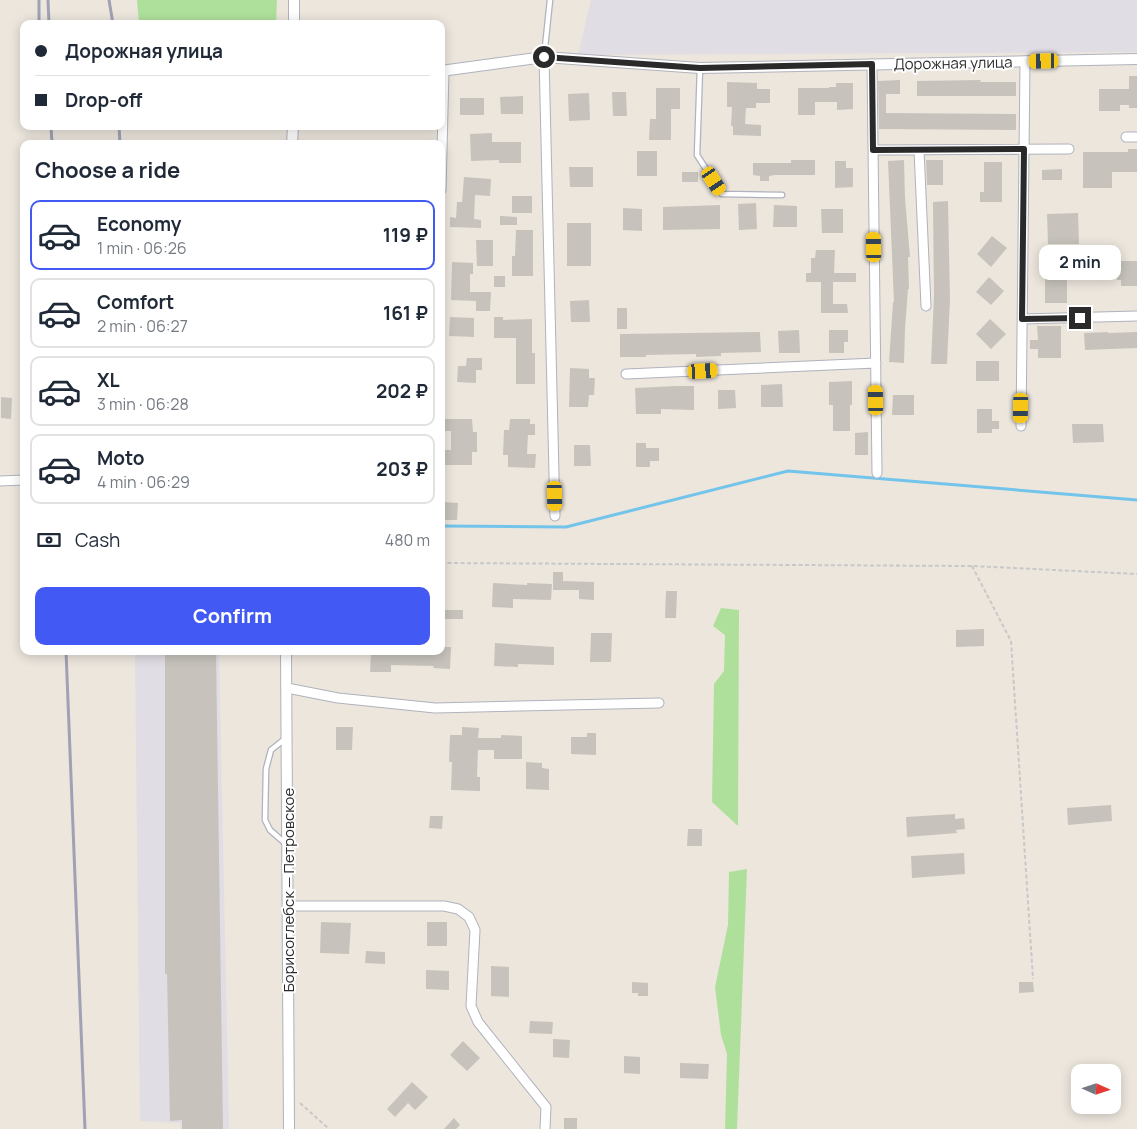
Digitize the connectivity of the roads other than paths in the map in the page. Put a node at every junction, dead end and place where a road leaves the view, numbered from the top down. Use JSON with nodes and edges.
{"nodes":[{"id":1,"x":294,"y":0,"type":"edge"},
{"id":2,"x":550,"y":0,"type":"edge"},
{"id":3,"x":294,"y":20,"type":"edge"},
{"id":4,"x":544,"y":57,"type":"junction"},
{"id":5,"x":1137,"y":59,"type":"edge"},
{"id":6,"x":1025,"y":61,"type":"junction"},
{"id":7,"x":872,"y":64,"type":"junction"},
{"id":8,"x":700,"y":68,"type":"junction"},
{"id":9,"x":445,"y":72,"type":"edge"},
{"id":10,"x":1126,"y":137,"type":"dead end"},
{"id":11,"x":1137,"y":137,"type":"edge"},
{"id":12,"x":1024,"y":149,"type":"junction"},
{"id":13,"x":1068,"y":149,"type":"dead end"},
{"id":14,"x":873,"y":150,"type":"junction"},
{"id":15,"x":919,"y":150,"type":"junction"},
{"id":16,"x":782,"y":195,"type":"dead end"},
{"id":17,"x":926,"y":306,"type":"dead end"},
{"id":18,"x":1137,"y":316,"type":"edge"},
{"id":19,"x":1022,"y":319,"type":"junction"},
{"id":20,"x":876,"y":363,"type":"junction"},
{"id":21,"x":626,"y":374,"type":"dead end"},
{"id":22,"x":1021,"y":426,"type":"dead end"},
{"id":23,"x":877,"y":473,"type":"dead end"},
{"id":24,"x":20,"y":480,"type":"edge"},
{"id":25,"x":0,"y":481,"type":"edge"},
{"id":26,"x":555,"y":516,"type":"dead end"},
{"id":27,"x":286,"y":655,"type":"edge"},
{"id":28,"x":286,"y":688,"type":"junction"},
{"id":29,"x":659,"y":704,"type":"dead end"},
{"id":30,"x":287,"y":738,"type":"junction"},
{"id":31,"x":288,"y":846,"type":"junction"},
{"id":32,"x":288,"y":906,"type":"junction"},
{"id":33,"x":289,"y":1129,"type":"edge"},
{"id":34,"x":545,"y":1129,"type":"edge"}],
"edges":[{"from":1,"to":3,"type":"street"},
{"from":2,"to":4,"type":"lane"},
{"from":4,"to":8,"type":"street","name":"Дорожная улица"},
{"from":4,"to":9,"type":"street","name":"Дорожная улица"},
{"from":4,"to":26,"type":"street"},
{"from":5,"to":6,"type":"street","name":"Дорожная улица"},
{"from":6,"to":7,"type":"street","name":"Дорожная улица"},
{"from":6,"to":12,"type":"street"},
{"from":7,"to":8,"type":"street","name":"Дорожная улица"},
{"from":7,"to":14,"type":"street"},
{"from":8,"to":16,"type":"lane"},
{"from":10,"to":11,"type":"street"},
{"from":12,"to":13,"type":"street"},
{"from":12,"to":15,"type":"street"},
{"from":12,"to":19,"type":"street"},
{"from":14,"to":15,"type":"street"},
{"from":14,"to":20,"type":"street"},
{"from":15,"to":17,"type":"street"},
{"from":18,"to":19,"type":"street"},
{"from":19,"to":22,"type":"street"},
{"from":20,"to":21,"type":"street"},
{"from":20,"to":23,"type":"street"},
{"from":24,"to":25,"type":"street"},
{"from":27,"to":28,"type":"street","name":"Борисоглебск — Петровское"},
{"from":28,"to":29,"type":"street"},
{"from":28,"to":30,"type":"street","name":"Борисоглебск — Петровское"},
{"from":30,"to":31,"type":"street","name":"Борисоглебск — Петровское"},
{"from":30,"to":31,"type":"lane"},
{"from":31,"to":32,"type":"street","name":"Борисоглебск — Петровское"},
{"from":32,"to":33,"type":"street","name":"Борисоглебск — Петровское"},
{"from":32,"to":34,"type":"street"}]}
